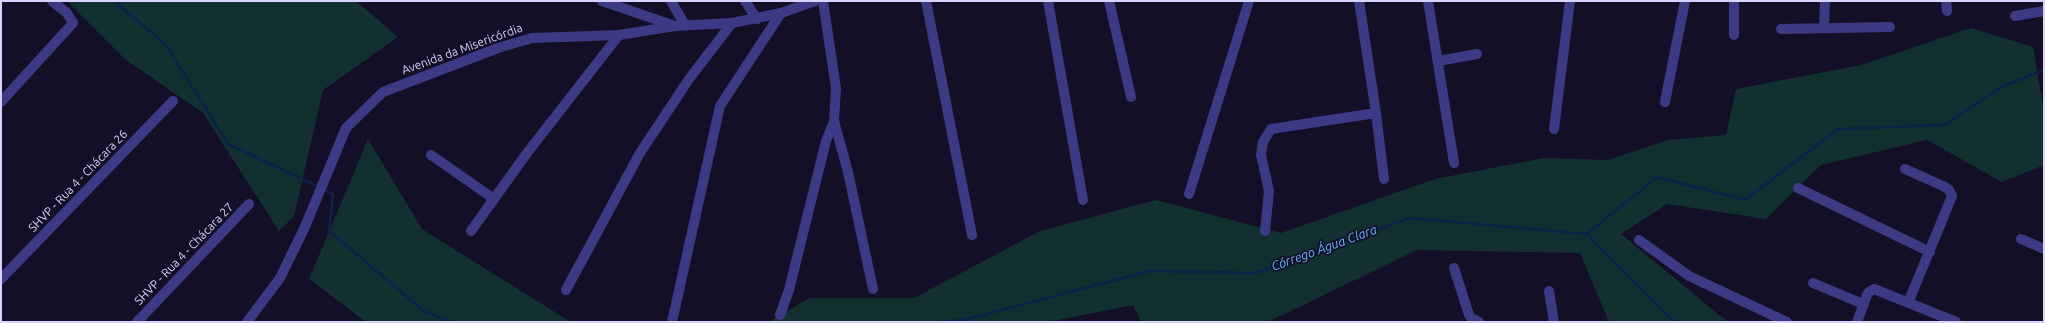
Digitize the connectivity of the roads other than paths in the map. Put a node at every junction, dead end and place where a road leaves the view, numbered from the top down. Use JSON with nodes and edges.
{"nodes":[{"id":1,"x":52,"y":1,"type":"edge"},
{"id":2,"x":602,"y":1,"type":"edge"},
{"id":3,"x":671,"y":1,"type":"edge"},
{"id":4,"x":745,"y":1,"type":"edge"},
{"id":5,"x":815,"y":1,"type":"edge"},
{"id":6,"x":823,"y":1,"type":"edge"},
{"id":7,"x":926,"y":1,"type":"edge"},
{"id":8,"x":1048,"y":1,"type":"edge"},
{"id":9,"x":1109,"y":1,"type":"edge"},
{"id":10,"x":1249,"y":1,"type":"edge"},
{"id":11,"x":1359,"y":1,"type":"edge"},
{"id":12,"x":1428,"y":1,"type":"edge"},
{"id":13,"x":1570,"y":1,"type":"edge"},
{"id":14,"x":1685,"y":1,"type":"edge"},
{"id":15,"x":1734,"y":1,"type":"edge"},
{"id":16,"x":1825,"y":1,"type":"edge"},
{"id":17,"x":1946,"y":1,"type":"edge"},
{"id":18,"x":2044,"y":11,"type":"edge"},
{"id":19,"x":1947,"y":12,"type":"dead end"},
{"id":20,"x":781,"y":13,"type":"junction"},
{"id":21,"x":2015,"y":16,"type":"dead end"},
{"id":22,"x":757,"y":19,"type":"junction"},
{"id":23,"x":732,"y":23,"type":"junction"},
{"id":24,"x":680,"y":26,"type":"junction"},
{"id":25,"x":1890,"y":27,"type":"dead end"},
{"id":26,"x":1824,"y":28,"type":"junction"},
{"id":27,"x":1781,"y":29,"type":"dead end"},
{"id":28,"x":619,"y":35,"type":"junction"},
{"id":29,"x":1734,"y":35,"type":"dead end"},
{"id":30,"x":1477,"y":54,"type":"dead end"},
{"id":31,"x":1438,"y":61,"type":"junction"},
{"id":32,"x":1131,"y":97,"type":"dead end"},
{"id":33,"x":173,"y":101,"type":"dead end"},
{"id":34,"x":1,"y":102,"type":"edge"},
{"id":35,"x":1664,"y":102,"type":"dead end"},
{"id":36,"x":1376,"y":113,"type":"junction"},
{"id":37,"x":834,"y":121,"type":"junction"},
{"id":38,"x":1554,"y":129,"type":"dead end"},
{"id":39,"x":431,"y":155,"type":"dead end"},
{"id":40,"x":1454,"y":163,"type":"dead end"},
{"id":41,"x":1905,"y":169,"type":"dead end"},
{"id":42,"x":1384,"y":179,"type":"dead end"},
{"id":43,"x":1798,"y":188,"type":"dead end"},
{"id":44,"x":1189,"y":194,"type":"dead end"},
{"id":45,"x":494,"y":198,"type":"junction"},
{"id":46,"x":1083,"y":200,"type":"dead end"},
{"id":47,"x":249,"y":204,"type":"dead end"},
{"id":48,"x":471,"y":231,"type":"dead end"},
{"id":49,"x":1265,"y":231,"type":"dead end"},
{"id":50,"x":972,"y":235,"type":"dead end"},
{"id":51,"x":2021,"y":239,"type":"dead end"},
{"id":52,"x":1639,"y":240,"type":"dead end"},
{"id":53,"x":2044,"y":249,"type":"edge"},
{"id":54,"x":1930,"y":252,"type":"junction"},
{"id":55,"x":1454,"y":268,"type":"dead end"},
{"id":56,"x":1,"y":279,"type":"edge"},
{"id":57,"x":1813,"y":283,"type":"dead end"},
{"id":58,"x":873,"y":289,"type":"dead end"},
{"id":59,"x":566,"y":290,"type":"dead end"},
{"id":60,"x":1549,"y":291,"type":"dead end"},
{"id":61,"x":1908,"y":303,"type":"junction"},
{"id":62,"x":1863,"y":304,"type":"junction"},
{"id":63,"x":780,"y":316,"type":"dead end"},
{"id":64,"x":138,"y":322,"type":"edge"},
{"id":65,"x":246,"y":322,"type":"edge"},
{"id":66,"x":672,"y":322,"type":"edge"},
{"id":67,"x":1479,"y":322,"type":"edge"},
{"id":68,"x":1554,"y":322,"type":"edge"},
{"id":69,"x":1787,"y":322,"type":"edge"},
{"id":70,"x":1857,"y":322,"type":"edge"},
{"id":71,"x":1955,"y":322,"type":"edge"}],
"edges":[{"from":1,"to":34,"type":"street"},
{"from":2,"to":24,"type":"street"},
{"from":3,"to":24,"type":"street"},
{"from":4,"to":22,"type":"street"},
{"from":5,"to":20,"type":"street","name":"Avenida da Misericórdia"},
{"from":6,"to":37,"type":"street"},
{"from":7,"to":50,"type":"street"},
{"from":8,"to":46,"type":"street"},
{"from":9,"to":32,"type":"street"},
{"from":10,"to":44,"type":"street"},
{"from":11,"to":36,"type":"street"},
{"from":12,"to":31,"type":"street"},
{"from":13,"to":38,"type":"street"},
{"from":14,"to":35,"type":"street"},
{"from":15,"to":29,"type":"street"},
{"from":16,"to":26,"type":"street"},
{"from":17,"to":19,"type":"street"},
{"from":18,"to":21,"type":"street"},
{"from":20,"to":22,"type":"street","name":"Avenida da Misericórdia"},
{"from":20,"to":66,"type":"street"},
{"from":22,"to":23,"type":"street","name":"Avenida da Misericórdia"},
{"from":23,"to":24,"type":"street","name":"Avenida da Misericórdia"},
{"from":23,"to":59,"type":"street"},
{"from":24,"to":28,"type":"street","name":"Avenida da Misericórdia"},
{"from":25,"to":26,"type":"street"},
{"from":26,"to":27,"type":"street"},
{"from":28,"to":45,"type":"street"},
{"from":28,"to":65,"type":"street","name":"Avenida da Misericórdia"},
{"from":30,"to":31,"type":"street"},
{"from":31,"to":40,"type":"street"},
{"from":33,"to":56,"type":"street","name":"SHVP - Rua 4 - Chácara 26"},
{"from":36,"to":42,"type":"street"},
{"from":36,"to":49,"type":"street"},
{"from":37,"to":58,"type":"street"},
{"from":37,"to":63,"type":"street"},
{"from":39,"to":45,"type":"street"},
{"from":41,"to":54,"type":"street"},
{"from":43,"to":54,"type":"street"},
{"from":45,"to":48,"type":"street"},
{"from":47,"to":64,"type":"street","name":"SHVP - Rua 4 - Chácara 27"},
{"from":51,"to":53,"type":"street"},
{"from":52,"to":69,"type":"street"},
{"from":54,"to":61,"type":"street"},
{"from":55,"to":67,"type":"street"},
{"from":57,"to":62,"type":"street"},
{"from":60,"to":68,"type":"street"},
{"from":61,"to":62,"type":"street"},
{"from":61,"to":71,"type":"street"},
{"from":62,"to":70,"type":"street"}]}
